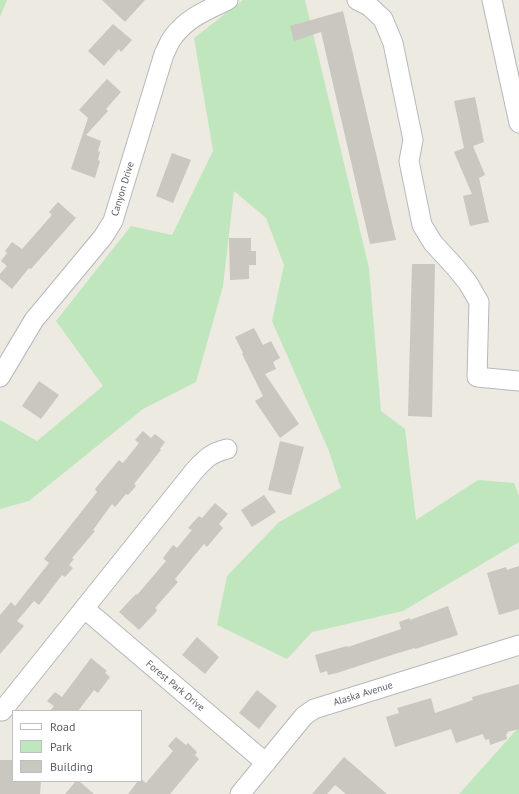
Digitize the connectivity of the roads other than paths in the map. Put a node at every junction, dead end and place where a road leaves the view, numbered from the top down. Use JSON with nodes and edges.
{"nodes":[{"id":1,"x":228,"y":0,"type":"edge"},
{"id":2,"x":357,"y":0,"type":"edge"},
{"id":3,"x":492,"y":0,"type":"edge"},
{"id":4,"x":519,"y":123,"type":"edge"},
{"id":5,"x":0,"y":377,"type":"edge"},
{"id":6,"x":519,"y":381,"type":"edge"},
{"id":7,"x":227,"y":449,"type":"dead end"},
{"id":8,"x":85,"y":609,"type":"junction"},
{"id":9,"x":519,"y":645,"type":"edge"},
{"id":10,"x":0,"y":709,"type":"edge"},
{"id":11,"x":266,"y":763,"type":"junction"},
{"id":12,"x":240,"y":794,"type":"edge"}],
"edges":[{"from":1,"to":5,"type":"street","name":"Canyon Drive"},
{"from":2,"to":6,"type":"street"},
{"from":3,"to":4,"type":"street"},
{"from":7,"to":8,"type":"street"},
{"from":8,"to":10,"type":"street"},
{"from":8,"to":11,"type":"street","name":"Forest Park Drive"},
{"from":9,"to":11,"type":"street","name":"Alaska Avenue"},
{"from":11,"to":12,"type":"street","name":"Alaska Avenue"}]}
